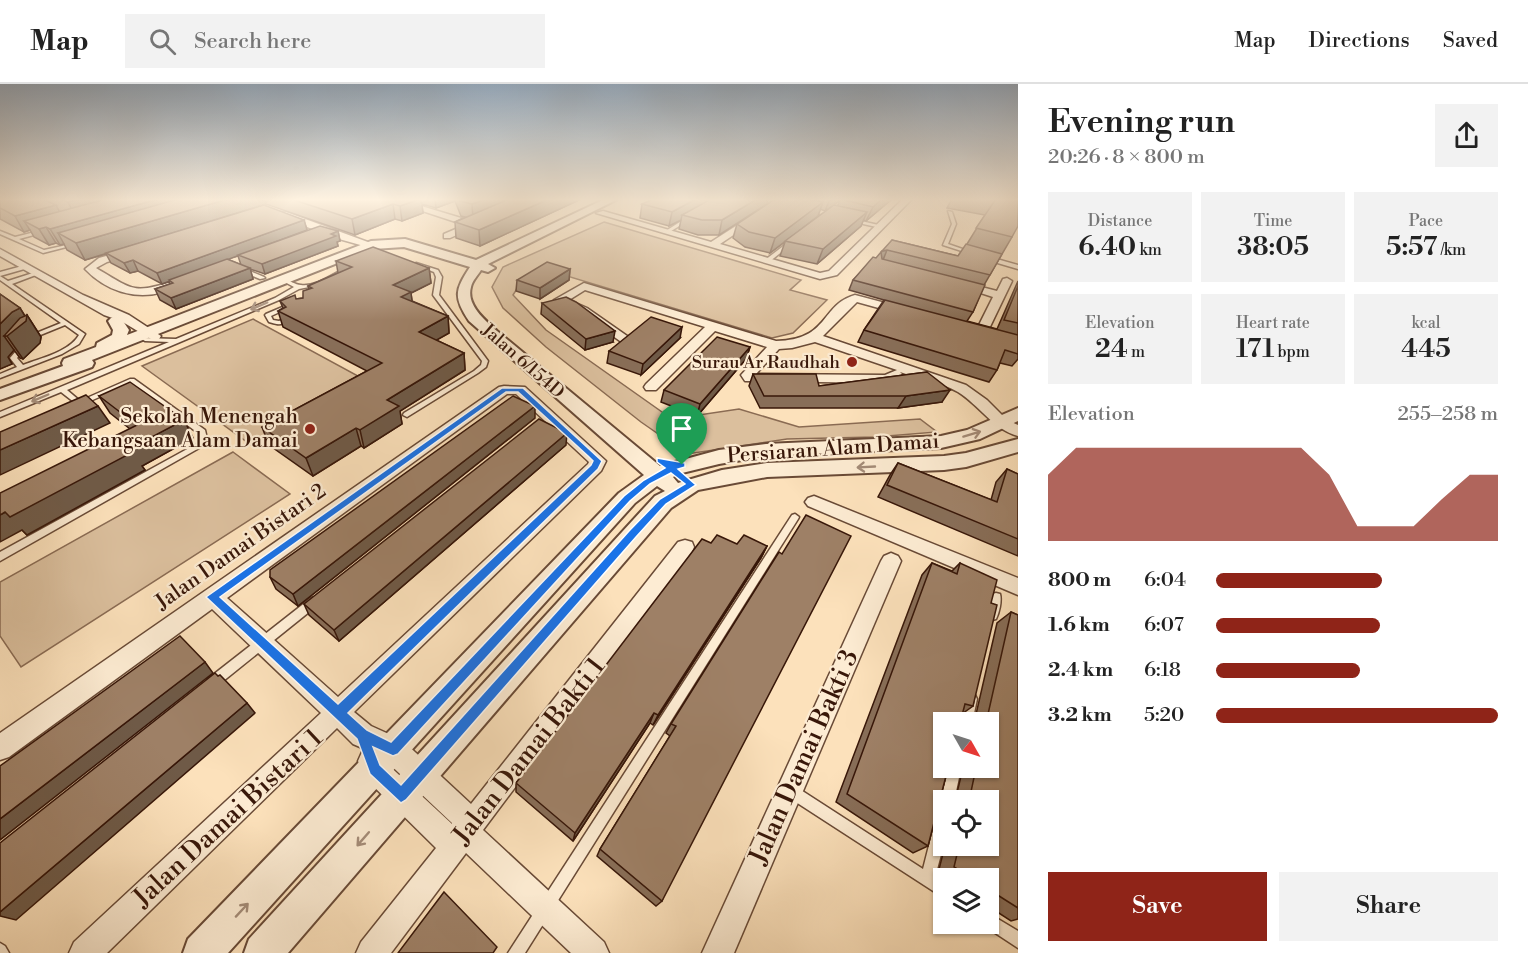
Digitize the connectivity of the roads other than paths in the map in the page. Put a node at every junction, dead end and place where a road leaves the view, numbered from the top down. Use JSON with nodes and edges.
{"nodes":[{"id":1,"x":15,"y":240,"type":"edge"},
{"id":2,"x":340,"y":240,"type":"edge"},
{"id":3,"x":533,"y":240,"type":"edge"},
{"id":4,"x":693,"y":240,"type":"edge"},
{"id":5,"x":721,"y":240,"type":"edge"},
{"id":6,"x":794,"y":240,"type":"edge"},
{"id":7,"x":868,"y":240,"type":"edge"},
{"id":8,"x":947,"y":240,"type":"edge"},
{"id":9,"x":86,"y":241,"type":"edge"},
{"id":10,"x":712,"y":245,"type":"junction"},
{"id":11,"x":366,"y":247,"type":"junction"},
{"id":12,"x":144,"y":248,"type":"edge"},
{"id":13,"x":2,"y":255,"type":"edge"},
{"id":14,"x":767,"y":261,"type":"junction"},
{"id":15,"x":411,"y":262,"type":"edge"},
{"id":16,"x":235,"y":263,"type":"edge"},
{"id":17,"x":480,"y":263,"type":"junction"},
{"id":18,"x":357,"y":265,"type":"edge"},
{"id":19,"x":26,"y":267,"type":"junction"},
{"id":20,"x":1018,"y":267,"type":"edge"},
{"id":21,"x":38,"y":273,"type":"junction"},
{"id":22,"x":0,"y":276,"type":"edge"},
{"id":23,"x":262,"y":278,"type":"dead end"},
{"id":24,"x":189,"y":280,"type":"edge"},
{"id":25,"x":946,"y":281,"type":"edge"},
{"id":26,"x":1007,"y":281,"type":"dead end"},
{"id":27,"x":8,"y":283,"type":"junction"},
{"id":28,"x":291,"y":283,"type":"junction"},
{"id":29,"x":311,"y":287,"type":"junction"},
{"id":30,"x":306,"y":295,"type":"edge"},
{"id":31,"x":1000,"y":295,"type":"junction"},
{"id":32,"x":302,"y":302,"type":"edge"},
{"id":33,"x":224,"y":304,"type":"junction"},
{"id":34,"x":916,"y":314,"type":"edge"},
{"id":35,"x":190,"y":315,"type":"junction"},
{"id":36,"x":116,"y":317,"type":"junction"},
{"id":37,"x":284,"y":321,"type":"edge"},
{"id":38,"x":66,"y":324,"type":"junction"},
{"id":39,"x":713,"y":326,"type":"junction"},
{"id":40,"x":980,"y":333,"type":"edge"},
{"id":41,"x":624,"y":338,"type":"edge"},
{"id":42,"x":816,"y":338,"type":"junction"},
{"id":43,"x":149,"y":339,"type":"junction"},
{"id":44,"x":180,"y":340,"type":"junction"},
{"id":45,"x":775,"y":345,"type":"junction"},
{"id":46,"x":70,"y":363,"type":"junction"},
{"id":47,"x":22,"y":368,"type":"junction"},
{"id":48,"x":904,"y":368,"type":"junction"},
{"id":49,"x":0,"y":376,"type":"edge"},
{"id":50,"x":38,"y":380,"type":"junction"},
{"id":51,"x":651,"y":387,"type":"dead end"},
{"id":52,"x":511,"y":388,"type":"joint"},
{"id":53,"x":62,"y":389,"type":"junction"},
{"id":54,"x":0,"y":395,"type":"edge"},
{"id":55,"x":79,"y":404,"type":"junction"},
{"id":56,"x":69,"y":408,"type":"edge"},
{"id":57,"x":0,"y":415,"type":"edge"},
{"id":58,"x":406,"y":416,"type":"dead end"},
{"id":59,"x":1007,"y":420,"type":"edge"},
{"id":60,"x":1018,"y":445,"type":"edge"},
{"id":61,"x":667,"y":475,"type":"junction"},
{"id":62,"x":814,"y":502,"type":"dead end"},
{"id":63,"x":795,"y":517,"type":"dead end"},
{"id":64,"x":685,"y":547,"type":"dead end"},
{"id":65,"x":0,"y":557,"type":"edge"},
{"id":66,"x":891,"y":561,"type":"dead end"},
{"id":67,"x":1018,"y":586,"type":"edge"},
{"id":68,"x":327,"y":591,"type":"edge"},
{"id":69,"x":212,"y":597,"type":"junction"},
{"id":70,"x":996,"y":597,"type":"edge"},
{"id":71,"x":988,"y":631,"type":"edge"},
{"id":72,"x":262,"y":642,"type":"junction"},
{"id":73,"x":206,"y":687,"type":"edge"},
{"id":74,"x":974,"y":689,"type":"edge"},
{"id":75,"x":969,"y":712,"type":"edge"},
{"id":76,"x":338,"y":713,"type":"junction"},
{"id":77,"x":0,"y":748,"type":"edge"},
{"id":78,"x":384,"y":759,"type":"junction"},
{"id":79,"x":410,"y":785,"type":"junction"},
{"id":80,"x":790,"y":790,"type":"junction"},
{"id":81,"x":466,"y":832,"type":"junction"},
{"id":82,"x":933,"y":856,"type":"edge"},
{"id":83,"x":927,"y":880,"type":"junction"},
{"id":84,"x":933,"y":884,"type":"edge"},
{"id":85,"x":545,"y":907,"type":"junction"},
{"id":86,"x":999,"y":927,"type":"edge"},
{"id":87,"x":1018,"y":940,"type":"edge"},
{"id":88,"x":85,"y":953,"type":"edge"},
{"id":89,"x":202,"y":953,"type":"edge"},
{"id":90,"x":263,"y":953,"type":"edge"},
{"id":91,"x":372,"y":953,"type":"edge"},
{"id":92,"x":516,"y":953,"type":"edge"},
{"id":93,"x":593,"y":953,"type":"edge"},
{"id":94,"x":718,"y":953,"type":"edge"}],
"edges":[{"from":1,"to":9,"type":"lane"},
{"from":2,"to":11,"type":"street"},
{"from":3,"to":17,"type":"street"},
{"from":4,"to":10,"type":"street"},
{"from":5,"to":10,"type":"street"},
{"from":6,"to":14,"type":"lane"},
{"from":7,"to":14,"type":"street"},
{"from":8,"to":20,"type":"lane"},
{"from":10,"to":14,"type":"street"},
{"from":11,"to":17,"type":"street"},
{"from":11,"to":28,"type":"street"},
{"from":12,"to":24,"type":"street"},
{"from":13,"to":19,"type":"street"},
{"from":15,"to":58,"type":"lane"},
{"from":16,"to":23,"type":"lane"},
{"from":17,"to":61,"type":"street","name":"Jalan 6/154D"},
{"from":18,"to":29,"type":"lane"},
{"from":19,"to":21,"type":"street"},
{"from":19,"to":22,"type":"lane"},
{"from":21,"to":27,"type":"lane"},
{"from":21,"to":36,"type":"street"},
{"from":22,"to":27,"type":"lane"},
{"from":25,"to":31,"type":"street"},
{"from":26,"to":31,"type":"street"},
{"from":27,"to":38,"type":"lane"},
{"from":28,"to":29,"type":"lane"},
{"from":28,"to":33,"type":"street"},
{"from":28,"to":44,"type":"lane","one_way":true},
{"from":29,"to":30,"type":"lane"},
{"from":31,"to":40,"type":"street"},
{"from":32,"to":37,"type":"lane"},
{"from":33,"to":35,"type":"street"},
{"from":33,"to":43,"type":"street"},
{"from":34,"to":42,"type":"street"},
{"from":35,"to":36,"type":"street"},
{"from":35,"to":43,"type":"street"},
{"from":36,"to":43,"type":"street"},
{"from":36,"to":46,"type":"street"},
{"from":38,"to":47,"type":"lane"},
{"from":38,"to":47,"type":"lane"},
{"from":39,"to":41,"type":"street"},
{"from":39,"to":45,"type":"street"},
{"from":39,"to":51,"type":"street"},
{"from":42,"to":45,"type":"street"},
{"from":42,"to":48,"type":"street"},
{"from":43,"to":44,"type":"lane"},
{"from":43,"to":44,"type":"lane"},
{"from":43,"to":46,"type":"street"},
{"from":43,"to":50,"type":"street"},
{"from":43,"to":53,"type":"lane"},
{"from":45,"to":48,"type":"street"},
{"from":46,"to":50,"type":"street"},
{"from":47,"to":49,"type":"lane"},
{"from":48,"to":59,"type":"street"},
{"from":50,"to":54,"type":"street"},
{"from":52,"to":69,"type":"street","name":"Jalan Damai Bistari 2"},
{"from":52,"to":76,"type":"street","name":"Jalan Damai Bistari 1"},
{"from":53,"to":55,"type":"lane"},
{"from":53,"to":57,"type":"lane","one_way":true},
{"from":55,"to":56,"type":"lane"},
{"from":55,"to":65,"type":"lane"},
{"from":61,"to":59,"type":"street","name":"Persiaran Alam Damai","one_way":true},
{"from":60,"to":61,"type":"street","name":"Persiaran Alam Damai","one_way":true},
{"from":61,"to":78,"type":"street","name":"Persiaran Alam Damai"},
{"from":61,"to":79,"type":"street","name":"Persiaran Alam Damai"},
{"from":62,"to":67,"type":"street"},
{"from":63,"to":85,"type":"lane"},
{"from":64,"to":81,"type":"street","name":"Jalan Damai Bakti 1"},
{"from":66,"to":80,"type":"street","name":"Jalan Damai Bakti 3"},
{"from":68,"to":72,"type":"lane"},
{"from":69,"to":72,"type":"street"},
{"from":69,"to":77,"type":"street","name":"Jalan Damai Bistari 2"},
{"from":70,"to":71,"type":"lane"},
{"from":72,"to":73,"type":"lane"},
{"from":72,"to":76,"type":"street"},
{"from":74,"to":75,"type":"lane"},
{"from":76,"to":78,"type":"street"},
{"from":76,"to":88,"type":"street","name":"Jalan Damai Bistari 1"},
{"from":78,"to":79,"type":"street"},
{"from":89,"to":78,"type":"street","name":"Persiaran Alam Damai","one_way":true},
{"from":79,"to":81,"type":"street"},
{"from":79,"to":90,"type":"street","name":"Persiaran Alam Damai","one_way":true},
{"from":80,"to":83,"type":"lane"},
{"from":80,"to":94,"type":"street","name":"Jalan Damai Bakti 3"},
{"from":81,"to":85,"type":"street"},
{"from":81,"to":91,"type":"street","name":"Jalan Damai Bakti 1"},
{"from":82,"to":83,"type":"lane"},
{"from":83,"to":84,"type":"lane"},
{"from":85,"to":92,"type":"lane"},
{"from":85,"to":93,"type":"street"},
{"from":86,"to":87,"type":"lane"}]}
